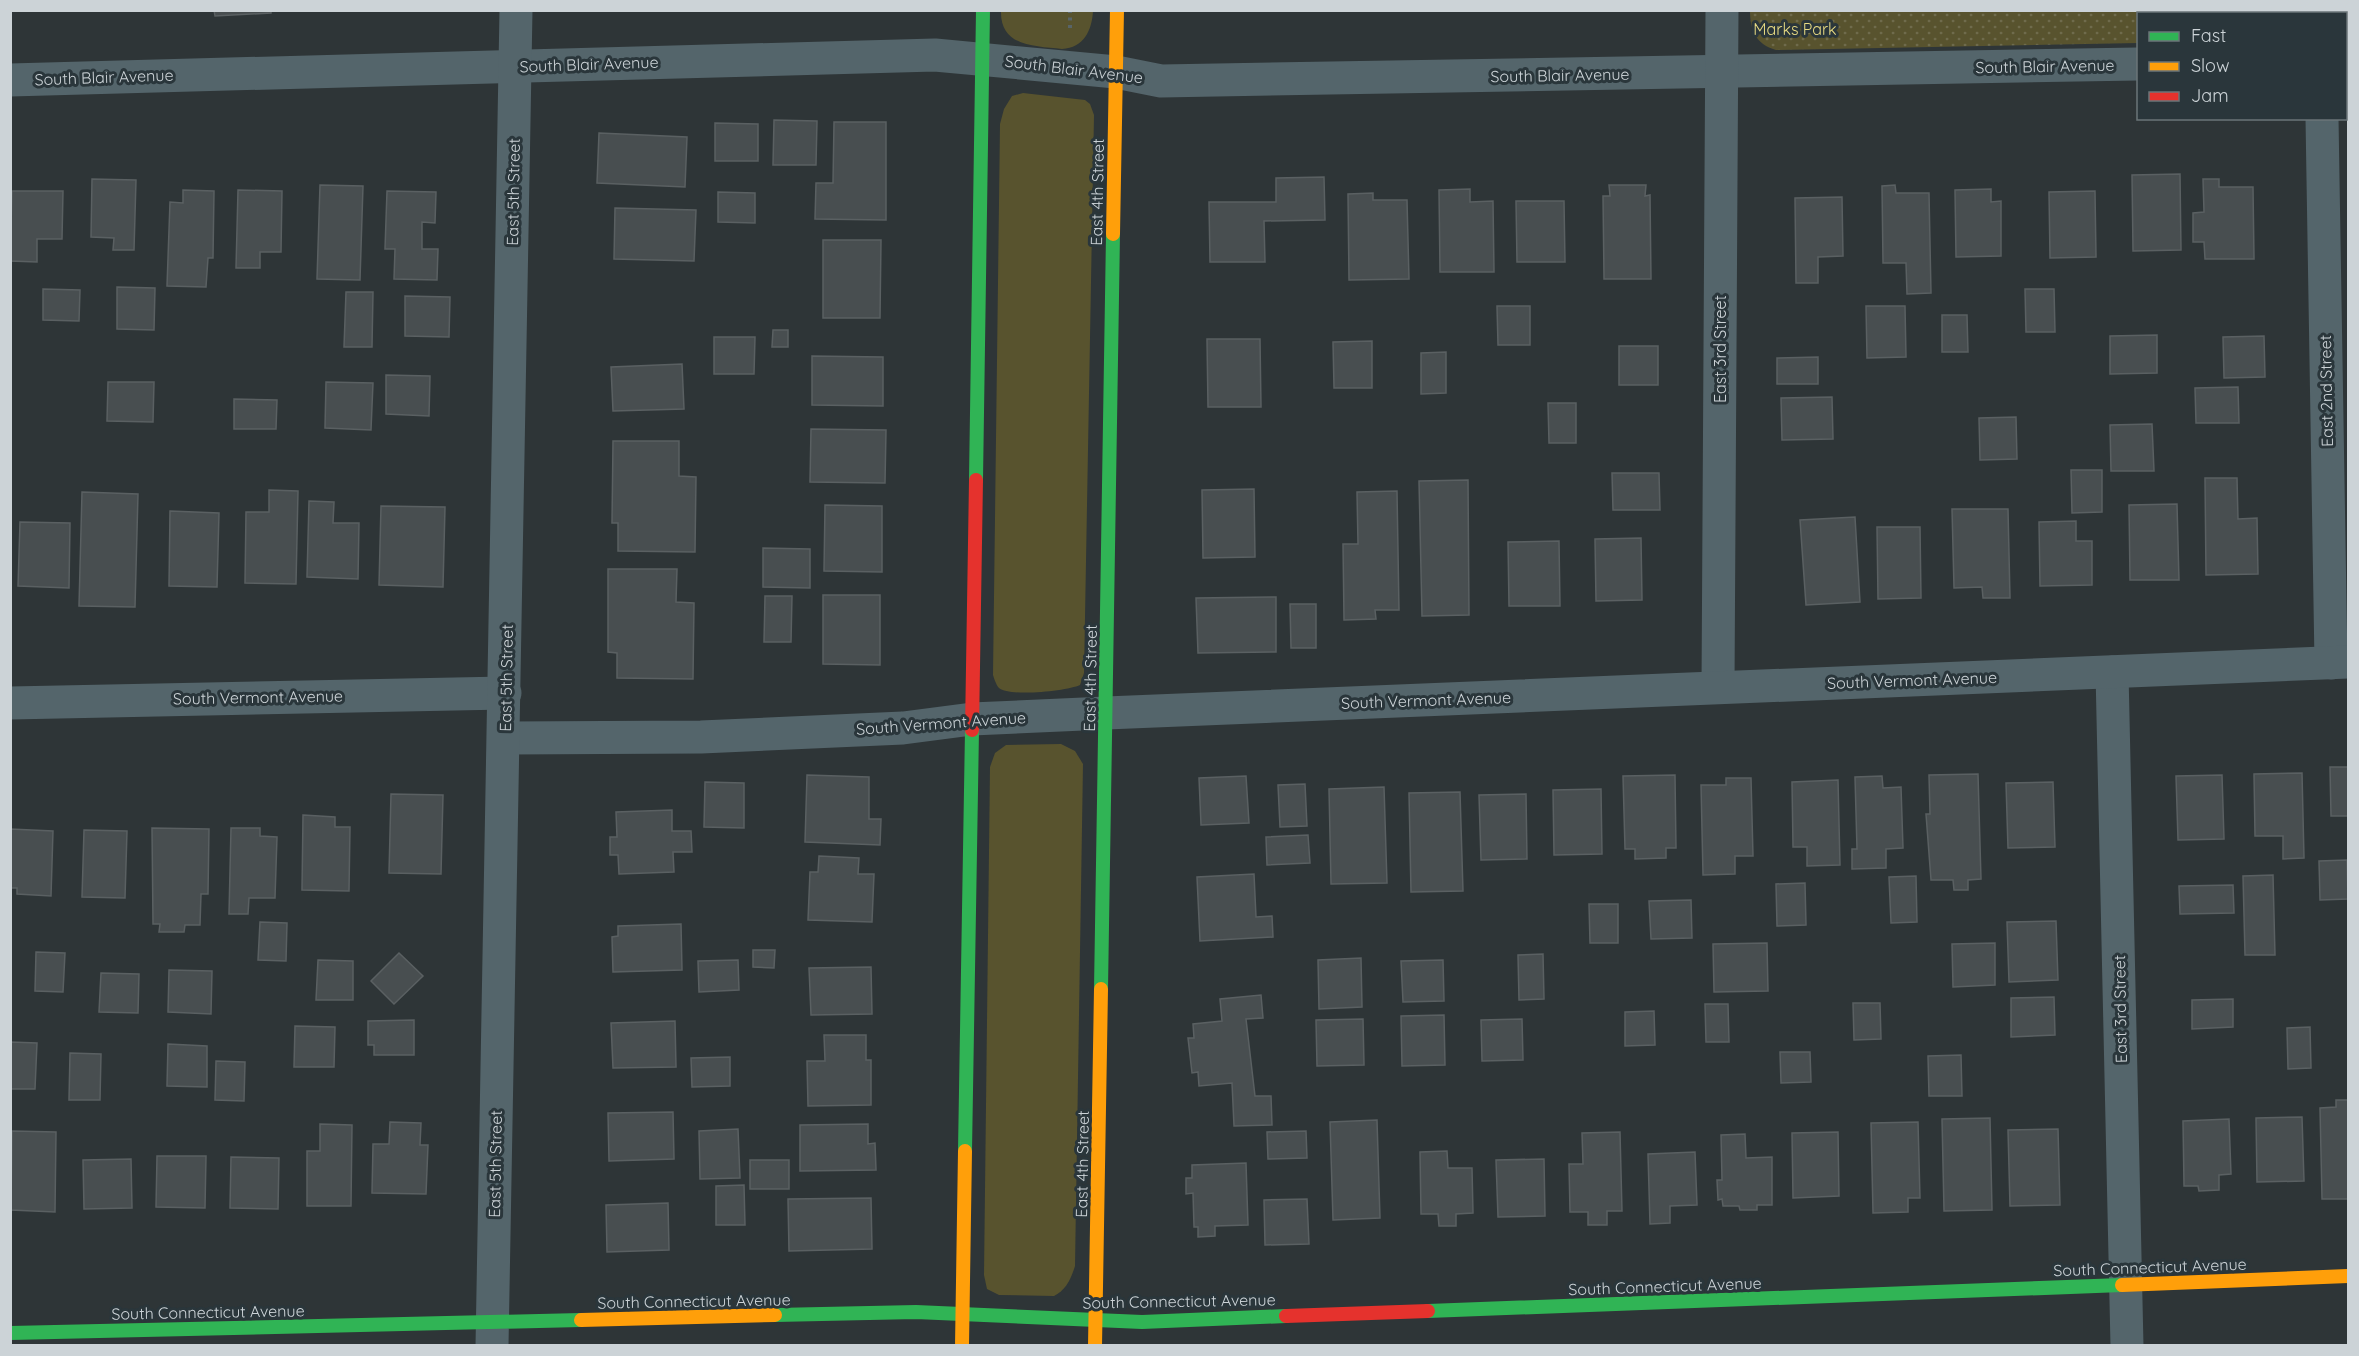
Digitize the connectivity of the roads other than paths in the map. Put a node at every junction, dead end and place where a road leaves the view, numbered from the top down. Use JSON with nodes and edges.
{"nodes":[{"id":1,"x":516,"y":10,"type":"edge"},
{"id":2,"x":983,"y":10,"type":"edge"},
{"id":3,"x":1117,"y":10,"type":"edge"},
{"id":4,"x":1722,"y":10,"type":"edge"},
{"id":5,"x":982,"y":58,"type":"junction"},
{"id":6,"x":2137,"y":64,"type":"edge"},
{"id":7,"x":515,"y":66,"type":"junction"},
{"id":8,"x":1116,"y":72,"type":"junction"},
{"id":9,"x":1721,"y":73,"type":"junction"},
{"id":10,"x":10,"y":80,"type":"edge"},
{"id":11,"x":2322,"y":120,"type":"edge"},
{"id":12,"x":2340,"y":663,"type":"edge"},
{"id":13,"x":2112,"y":672,"type":"junction"},
{"id":14,"x":1718,"y":687,"type":"junction"},
{"id":15,"x":505,"y":693,"type":"junction"},
{"id":16,"x":10,"y":703,"type":"edge"},
{"id":17,"x":1106,"y":713,"type":"junction"},
{"id":18,"x":972,"y":719,"type":"junction"},
{"id":19,"x":504,"y":738,"type":"junction"},
{"id":20,"x":2349,"y":1276,"type":"edge"},
{"id":21,"x":2126,"y":1285,"type":"junction"},
{"id":22,"x":963,"y":1316,"type":"junction"},
{"id":23,"x":1095,"y":1320,"type":"junction"},
{"id":24,"x":10,"y":1333,"type":"edge"},
{"id":25,"x":492,"y":1333,"type":"edge"},
{"id":26,"x":962,"y":1346,"type":"edge"},
{"id":27,"x":1095,"y":1346,"type":"edge"},
{"id":28,"x":2127,"y":1346,"type":"edge"}],
"edges":[{"from":1,"to":7,"type":"street","name":"East 5th Street"},
{"from":2,"to":5,"type":"street"},
{"from":3,"to":8,"type":"street","name":"East 4th Street"},
{"from":4,"to":9,"type":"street","name":"East 3rd Street"},
{"from":5,"to":7,"type":"street","name":"South Blair Avenue"},
{"from":5,"to":8,"type":"street","name":"South Blair Avenue"},
{"from":5,"to":18,"type":"street"},
{"from":6,"to":9,"type":"street","name":"South Blair Avenue"},
{"from":7,"to":10,"type":"street","name":"South Blair Avenue"},
{"from":7,"to":15,"type":"street","name":"East 5th Street"},
{"from":8,"to":9,"type":"street","name":"South Blair Avenue"},
{"from":8,"to":17,"type":"street","name":"East 4th Street"},
{"from":9,"to":14,"type":"street","name":"East 3rd Street"},
{"from":11,"to":12,"type":"street","name":"East 2nd Street"},
{"from":12,"to":13,"type":"street","name":"South Vermont Avenue"},
{"from":13,"to":14,"type":"street","name":"South Vermont Avenue"},
{"from":13,"to":21,"type":"street","name":"East 3rd Street"},
{"from":14,"to":17,"type":"street","name":"South Vermont Avenue"},
{"from":15,"to":16,"type":"street","name":"South Vermont Avenue"},
{"from":15,"to":19,"type":"street","name":"East 5th Street"},
{"from":17,"to":18,"type":"street","name":"South Vermont Avenue"},
{"from":17,"to":23,"type":"street","name":"East 4th Street"},
{"from":18,"to":19,"type":"street","name":"South Vermont Avenue"},
{"from":18,"to":22,"type":"street"},
{"from":19,"to":25,"type":"street","name":"East 5th Street"},
{"from":20,"to":21,"type":"street","name":"South Connecticut Avenue"},
{"from":21,"to":23,"type":"street","name":"South Connecticut Avenue"},
{"from":21,"to":28,"type":"street","name":"East 3rd Street"},
{"from":22,"to":23,"type":"street","name":"South Connecticut Avenue"},
{"from":22,"to":25,"type":"street","name":"South Connecticut Avenue"},
{"from":22,"to":26,"type":"street"},
{"from":23,"to":27,"type":"street","name":"East 4th Street"},
{"from":24,"to":25,"type":"street","name":"South Connecticut Avenue"}]}
